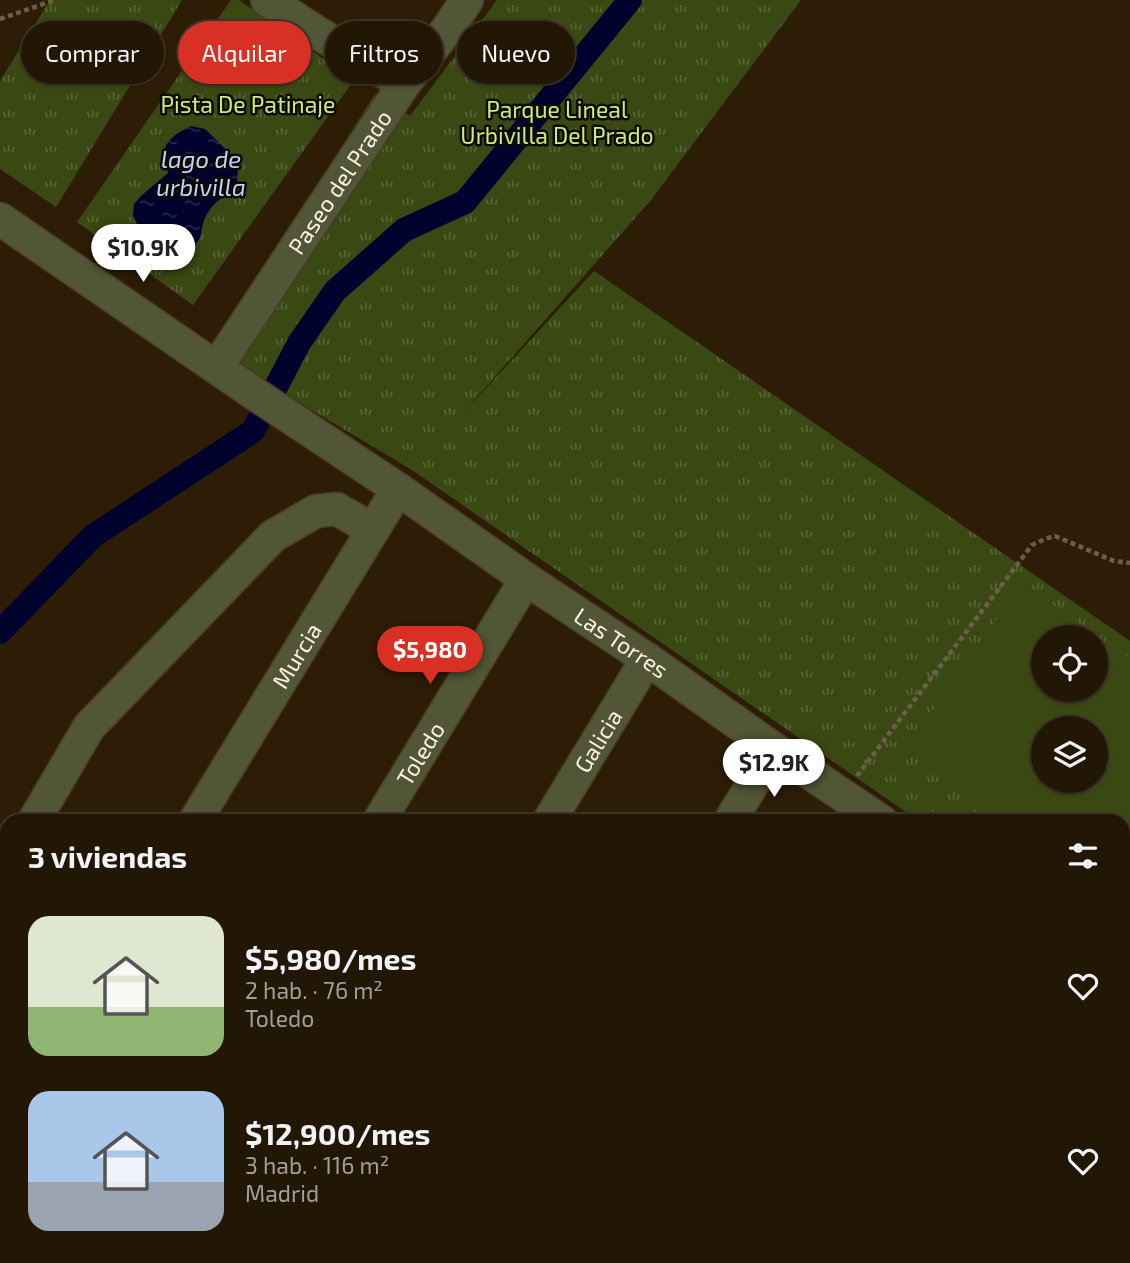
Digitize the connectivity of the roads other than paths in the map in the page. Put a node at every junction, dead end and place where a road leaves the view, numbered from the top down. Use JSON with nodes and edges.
{"nodes":[{"id":1,"x":267,"y":0,"type":"edge"},
{"id":2,"x":467,"y":0,"type":"edge"},
{"id":3,"x":404,"y":85,"type":"junction"},
{"id":4,"x":0,"y":219,"type":"edge"},
{"id":5,"x":217,"y":366,"type":"junction"},
{"id":6,"x":398,"y":489,"type":"junction"},
{"id":7,"x":373,"y":530,"type":"junction"},
{"id":8,"x":526,"y":579,"type":"junction"},
{"id":9,"x":647,"y":659,"type":"junction"},
{"id":10,"x":774,"y":749,"type":"junction"},
{"id":11,"x":38,"y":814,"type":"edge"},
{"id":12,"x":199,"y":814,"type":"edge"},
{"id":13,"x":383,"y":814,"type":"edge"},
{"id":14,"x":552,"y":814,"type":"edge"},
{"id":15,"x":734,"y":814,"type":"edge"},
{"id":16,"x":871,"y":814,"type":"edge"}],
"edges":[{"from":1,"to":3,"type":"street"},
{"from":2,"to":3,"type":"street","name":"Paseo del Prado"},
{"from":3,"to":5,"type":"street","name":"Paseo del Prado"},
{"from":4,"to":5,"type":"street"},
{"from":5,"to":6,"type":"street","name":"Las Torres"},
{"from":6,"to":7,"type":"street","name":"Murcia"},
{"from":6,"to":8,"type":"street","name":"Las Torres"},
{"from":7,"to":11,"type":"street"},
{"from":7,"to":12,"type":"street","name":"Murcia"},
{"from":8,"to":9,"type":"street","name":"Las Torres"},
{"from":8,"to":13,"type":"street","name":"Toledo"},
{"from":9,"to":10,"type":"street","name":"Las Torres"},
{"from":9,"to":14,"type":"street","name":"Galicia"},
{"from":10,"to":15,"type":"street"},
{"from":10,"to":16,"type":"street","name":"Las Torres"}]}
